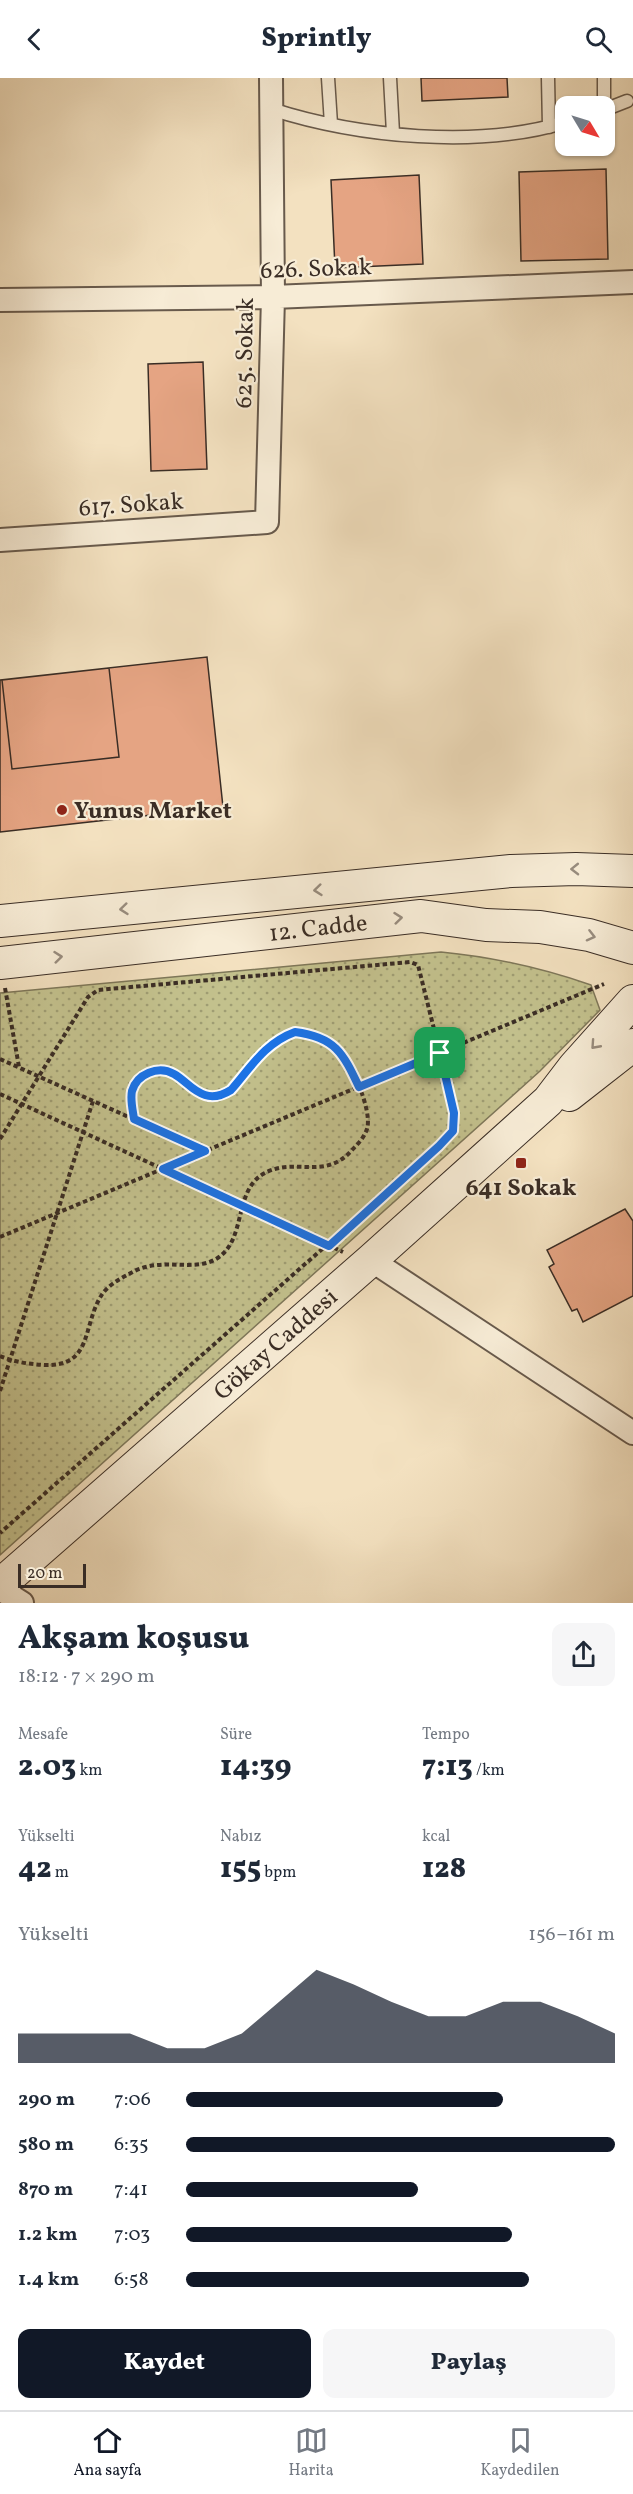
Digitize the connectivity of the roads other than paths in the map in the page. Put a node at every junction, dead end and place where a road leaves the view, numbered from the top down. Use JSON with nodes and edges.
{"nodes":[{"id":1,"x":271,"y":78,"type":"edge"},
{"id":2,"x":328,"y":78,"type":"edge"},
{"id":3,"x":390,"y":78,"type":"edge"},
{"id":4,"x":548,"y":78,"type":"edge"},
{"id":5,"x":604,"y":78,"type":"edge"},
{"id":6,"x":604,"y":96,"type":"edge"},
{"id":7,"x":627,"y":101,"type":"dead end"},
{"id":8,"x":615,"y":105,"type":"edge"},
{"id":9,"x":271,"y":109,"type":"junction"},
{"id":10,"x":331,"y":124,"type":"junction"},
{"id":11,"x":555,"y":125,"type":"edge"},
{"id":12,"x":549,"y":127,"type":"junction"},
{"id":13,"x":393,"y":133,"type":"junction"},
{"id":14,"x":633,"y":282,"type":"edge"},
{"id":15,"x":273,"y":297,"type":"junction"},
{"id":16,"x":0,"y":300,"type":"edge"},
{"id":17,"x":267,"y":522,"type":"joint"},
{"id":18,"x":0,"y":540,"type":"edge"},
{"id":19,"x":633,"y":871,"type":"edge"},
{"id":20,"x":0,"y":921,"type":"edge"},
{"id":21,"x":633,"y":948,"type":"edge"},
{"id":22,"x":2,"y":971,"type":"edge"},
{"id":23,"x":633,"y":1001,"type":"edge"},
{"id":24,"x":633,"y":1045,"type":"edge"},
{"id":25,"x":548,"y":1101,"type":"junction"},
{"id":26,"x":371,"y":1260,"type":"junction"},
{"id":27,"x":633,"y":1433,"type":"edge"},
{"id":28,"x":0,"y":1587,"type":"edge"},
{"id":29,"x":22,"y":1603,"type":"edge"}],
"edges":[{"from":1,"to":9,"type":"street","name":"625. Sokak"},
{"from":2,"to":10,"type":"lane"},
{"from":3,"to":13,"type":"lane"},
{"from":4,"to":12,"type":"lane"},
{"from":5,"to":6,"type":"lane"},
{"from":7,"to":8,"type":"lane"},
{"from":9,"to":10,"type":"lane"},
{"from":9,"to":15,"type":"street","name":"625. Sokak"},
{"from":10,"to":13,"type":"lane"},
{"from":11,"to":12,"type":"lane"},
{"from":12,"to":13,"type":"lane"},
{"from":14,"to":15,"type":"street","name":"626. Sokak"},
{"from":15,"to":16,"type":"street","name":"626. Sokak"},
{"from":15,"to":17,"type":"street","name":"625. Sokak"},
{"from":17,"to":18,"type":"street","name":"617. Sokak"},
{"from":19,"to":20,"type":"main road","name":"12. Cadde","one_way":true},
{"from":22,"to":21,"type":"main road","name":"12. Cadde","one_way":true},
{"from":23,"to":25,"type":"main road","name":"Gökay Caddesi","one_way":true},
{"from":24,"to":25,"type":"main road","name":"Gökay Caddesi"},
{"from":25,"to":26,"type":"main road","name":"Gökay Caddesi"},
{"from":26,"to":27,"type":"street"},
{"from":26,"to":28,"type":"main road","name":"Gökay Caddesi"},
{"from":28,"to":29,"type":"street"}]}
